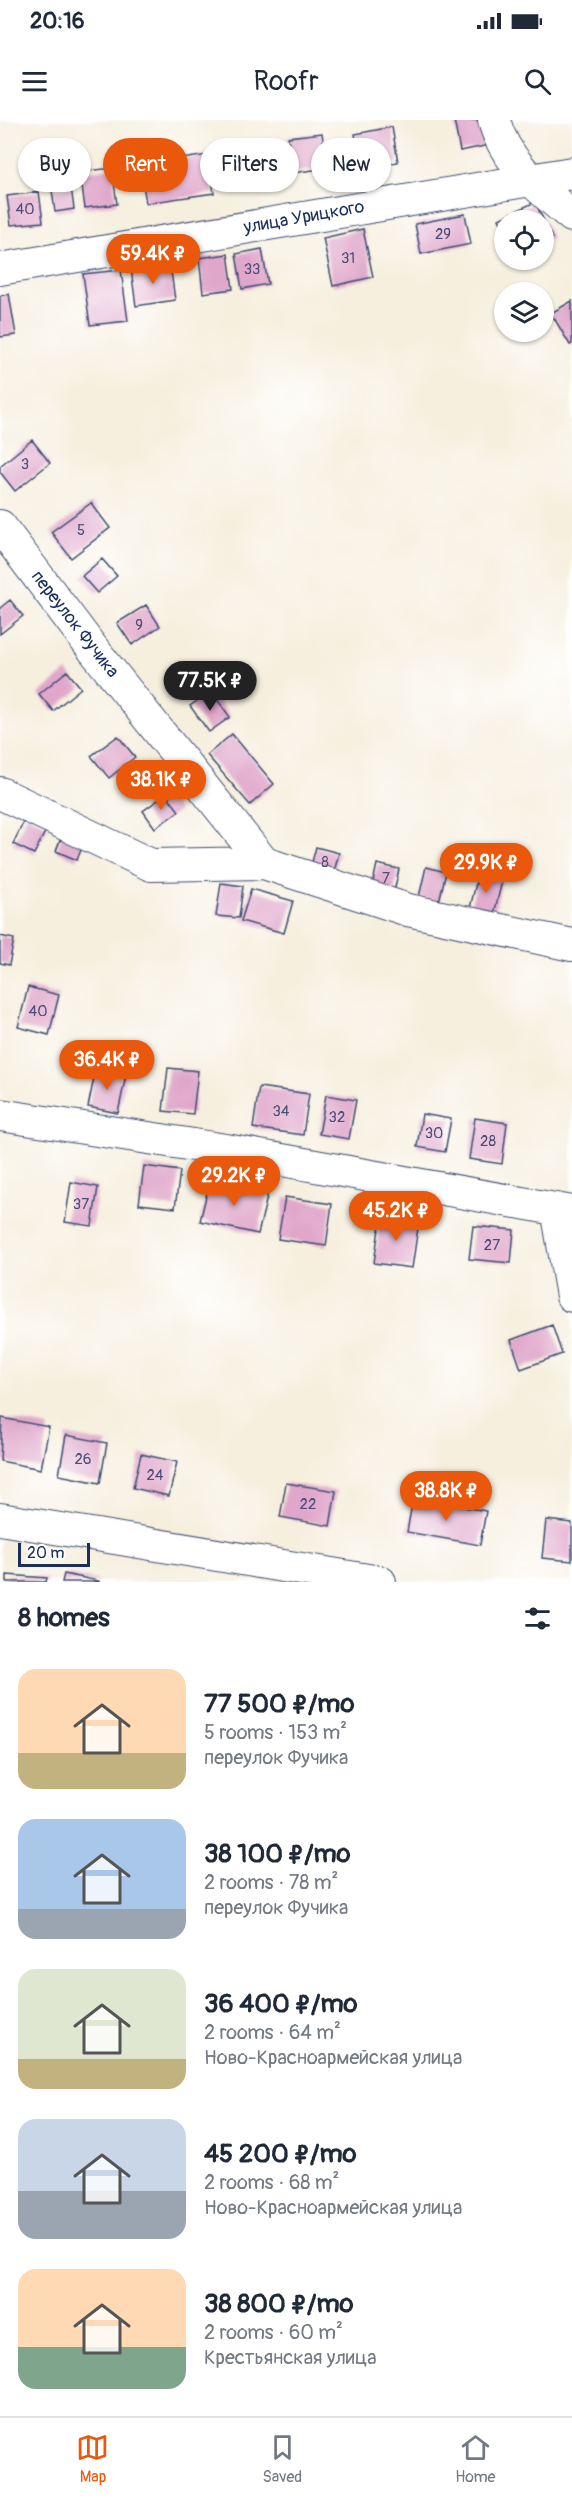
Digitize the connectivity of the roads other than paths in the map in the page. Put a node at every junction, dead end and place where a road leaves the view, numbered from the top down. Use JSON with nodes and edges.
{"nodes":[{"id":1,"x":494,"y":120,"type":"edge"},
{"id":2,"x":572,"y":172,"type":"edge"},
{"id":3,"x":528,"y":179,"type":"junction"},
{"id":4,"x":572,"y":216,"type":"edge"},
{"id":5,"x":0,"y":269,"type":"edge"},
{"id":6,"x":0,"y":526,"type":"edge"},
{"id":7,"x":0,"y":793,"type":"edge"},
{"id":8,"x":264,"y":863,"type":"junction"},
{"id":9,"x":572,"y":945,"type":"edge"},
{"id":10,"x":0,"y":1114,"type":"edge"},
{"id":11,"x":565,"y":1210,"type":"edge"},
{"id":12,"x":572,"y":1296,"type":"edge"},
{"id":13,"x":0,"y":1519,"type":"edge"},
{"id":14,"x":380,"y":1582,"type":"edge"}],
"edges":[{"from":1,"to":3,"type":"street"},
{"from":2,"to":3,"type":"street","name":"улица Урицкого"},
{"from":3,"to":4,"type":"street"},
{"from":3,"to":5,"type":"street","name":"улица Урицкого"},
{"from":6,"to":8,"type":"street","name":"переулок Фучика"},
{"from":7,"to":8,"type":"street"},
{"from":8,"to":9,"type":"street"},
{"from":10,"to":11,"type":"street"},
{"from":11,"to":12,"type":"street"},
{"from":13,"to":14,"type":"street"}]}
